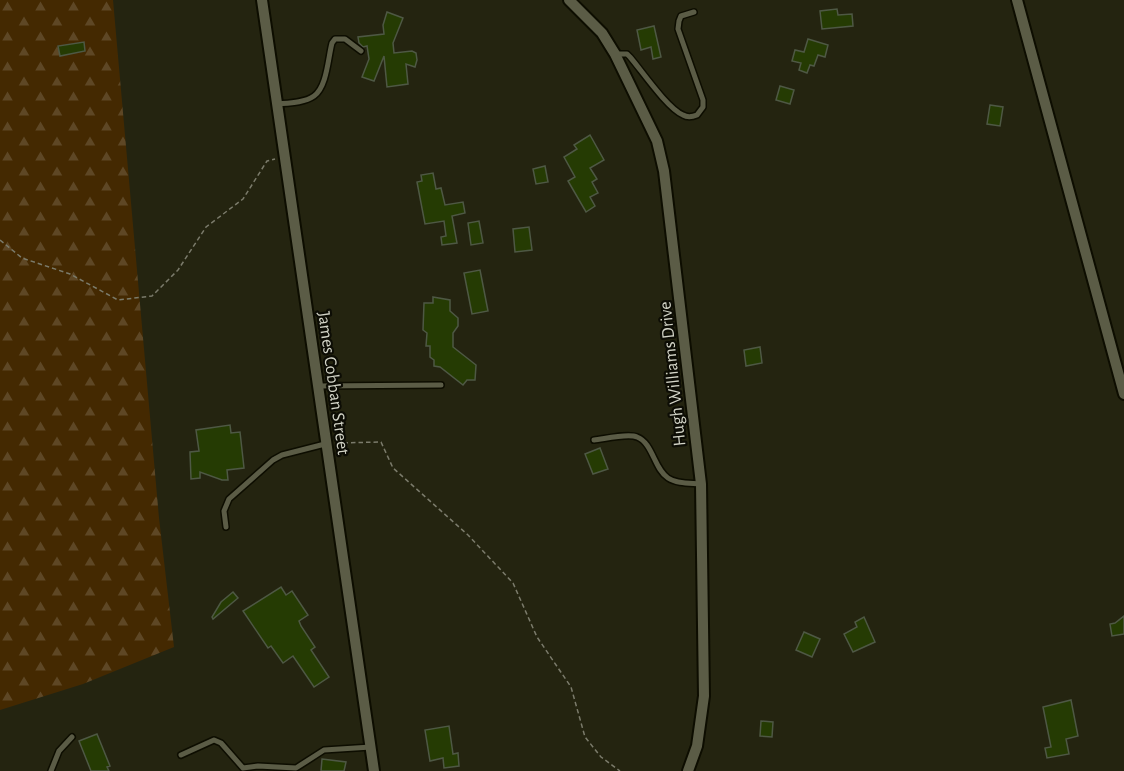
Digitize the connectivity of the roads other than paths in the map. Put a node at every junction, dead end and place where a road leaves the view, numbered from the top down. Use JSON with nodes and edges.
{"nodes":[{"id":1,"x":262,"y":0,"type":"edge"},
{"id":2,"x":569,"y":0,"type":"edge"},
{"id":3,"x":1017,"y":0,"type":"edge"},
{"id":4,"x":694,"y":12,"type":"dead end"},
{"id":5,"x":361,"y":51,"type":"dead end"},
{"id":6,"x":615,"y":54,"type":"junction"},
{"id":7,"x":277,"y":104,"type":"junction"},
{"id":8,"x":441,"y":385,"type":"dead end"},
{"id":9,"x":318,"y":386,"type":"junction"},
{"id":10,"x":1124,"y":394,"type":"edge"},
{"id":11,"x":594,"y":440,"type":"dead end"},
{"id":12,"x":325,"y":444,"type":"junction"},
{"id":13,"x":701,"y":484,"type":"junction"},
{"id":14,"x":226,"y":527,"type":"dead end"},
{"id":15,"x":72,"y":737,"type":"dead end"},
{"id":16,"x":371,"y":747,"type":"junction"},
{"id":17,"x":181,"y":755,"type":"dead end"},
{"id":18,"x":51,"y":771,"type":"edge"},
{"id":19,"x":374,"y":771,"type":"edge"},
{"id":20,"x":688,"y":771,"type":"edge"}],
"edges":[{"from":1,"to":7,"type":"street","name":"James Cobban Street"},
{"from":2,"to":6,"type":"street","name":"Hugh Williams Drive"},
{"from":3,"to":10,"type":"street"},
{"from":4,"to":6,"type":"lane"},
{"from":5,"to":7,"type":"lane"},
{"from":6,"to":13,"type":"street","name":"Hugh Williams Drive"},
{"from":7,"to":9,"type":"street","name":"James Cobban Street"},
{"from":8,"to":9,"type":"lane"},
{"from":9,"to":12,"type":"street","name":"James Cobban Street"},
{"from":11,"to":13,"type":"lane"},
{"from":12,"to":14,"type":"lane"},
{"from":12,"to":16,"type":"street","name":"James Cobban Street"},
{"from":13,"to":20,"type":"street","name":"Hugh Williams Drive"},
{"from":15,"to":18,"type":"lane"},
{"from":16,"to":17,"type":"lane"},
{"from":16,"to":19,"type":"street","name":"James Cobban Street"}]}
